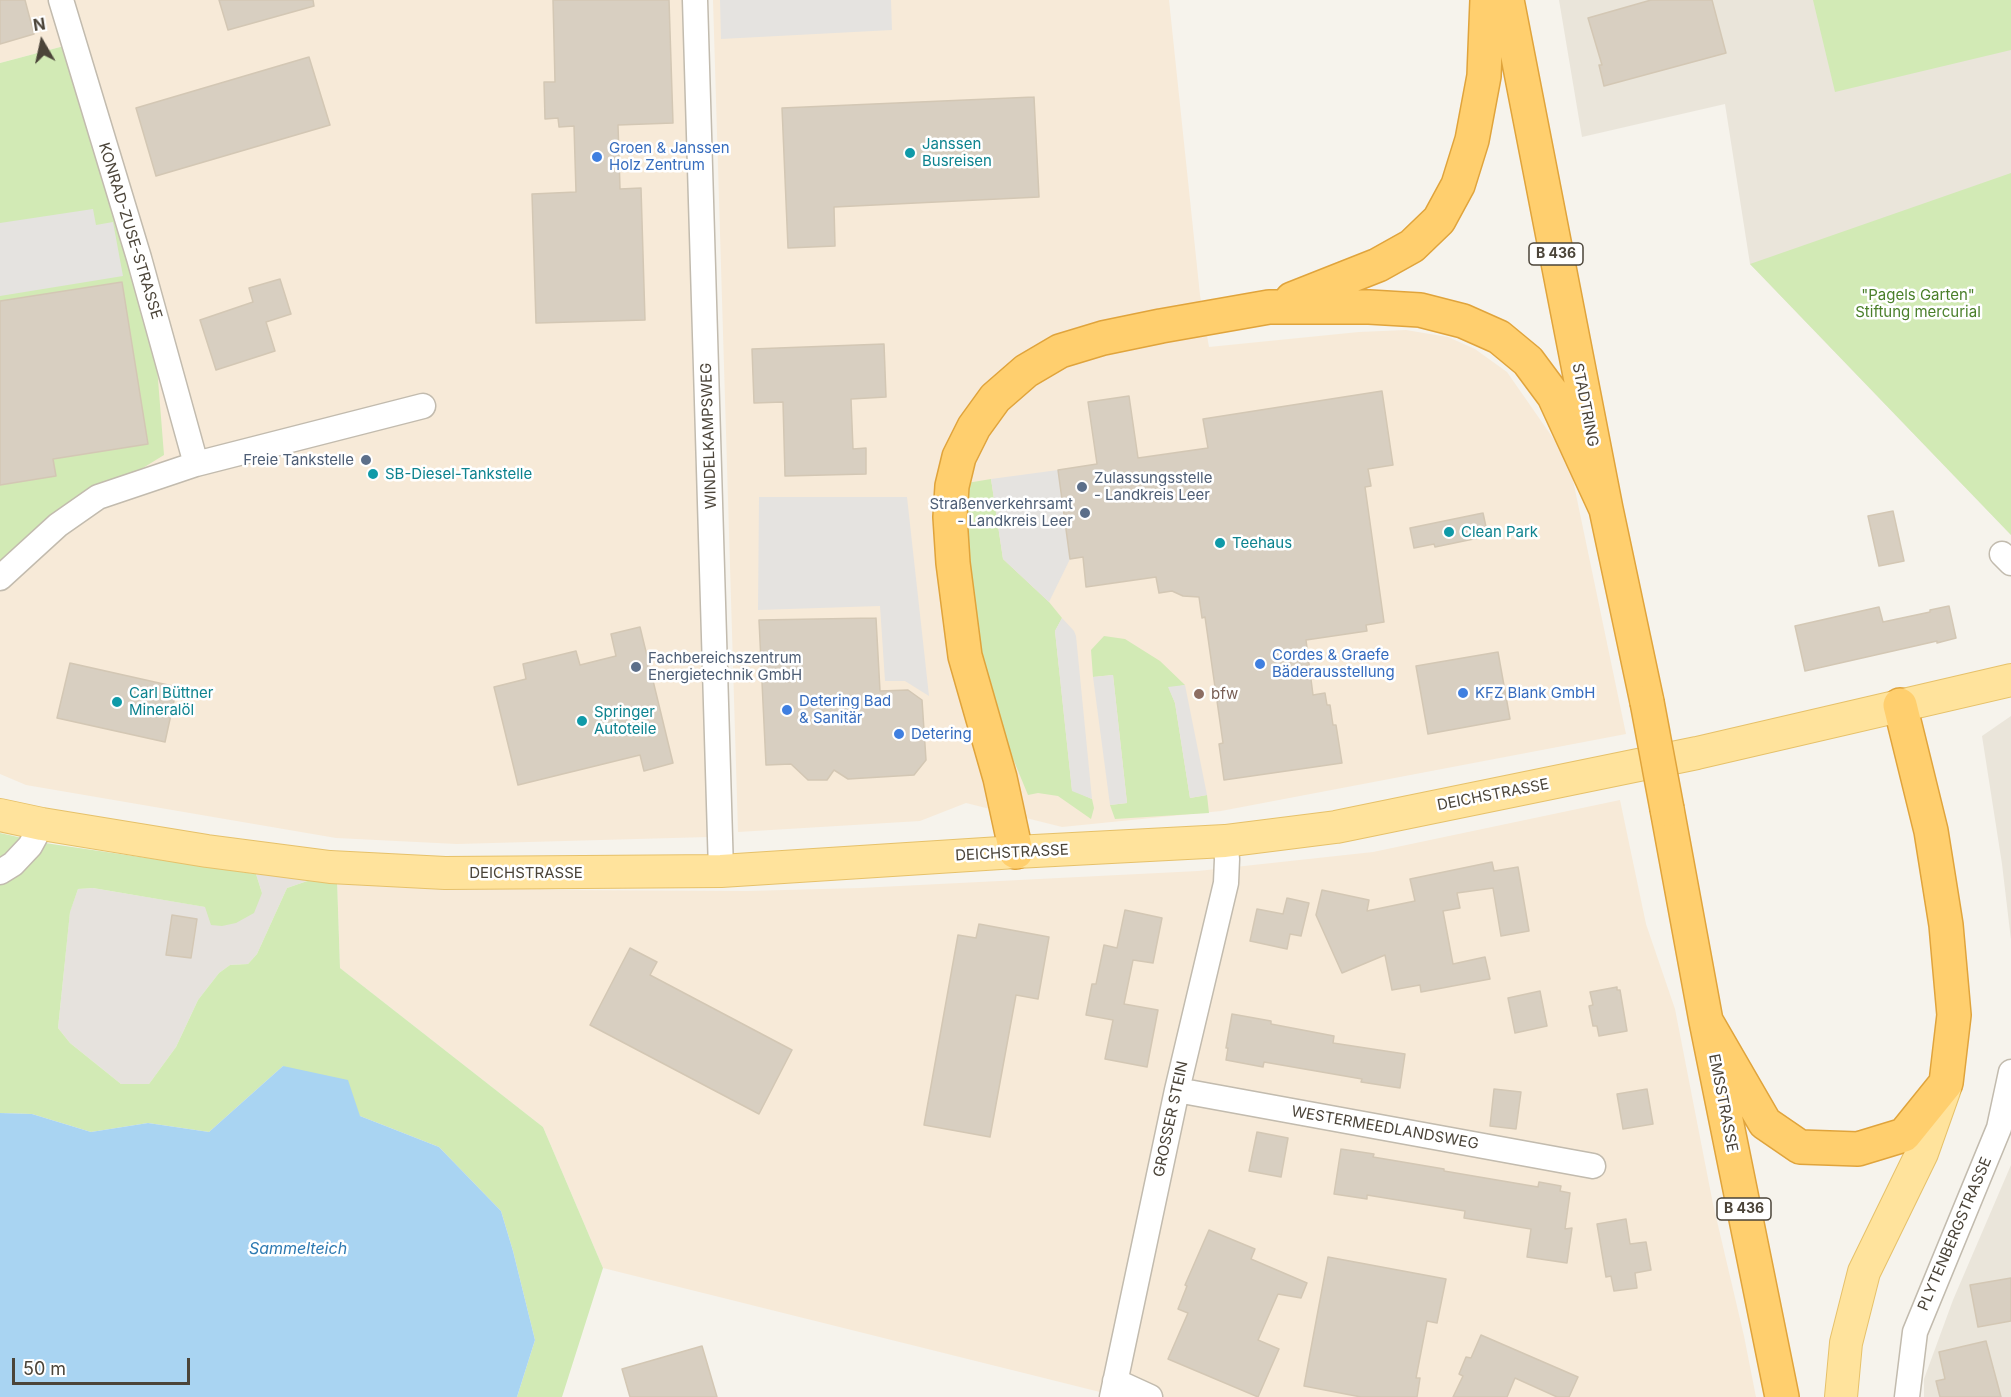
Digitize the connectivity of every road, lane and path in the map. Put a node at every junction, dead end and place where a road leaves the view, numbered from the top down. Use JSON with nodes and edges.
{"nodes":[{"id":1,"x":61,"y":0,"type":"edge"},
{"id":2,"x":695,"y":0,"type":"edge"},
{"id":3,"x":1487,"y":0,"type":"edge"},
{"id":4,"x":1507,"y":0,"type":"edge"},
{"id":5,"x":1269,"y":307,"type":"junction"},
{"id":6,"x":423,"y":406,"type":"dead end"},
{"id":7,"x":195,"y":464,"type":"junction"},
{"id":8,"x":1606,"y":509,"type":"junction"},
{"id":9,"x":0,"y":578,"type":"edge"},
{"id":10,"x":2011,"y":680,"type":"edge"},
{"id":11,"x":1900,"y":705,"type":"junction"},
{"id":12,"x":1667,"y":809,"type":"joint"},
{"id":13,"x":0,"y":815,"type":"edge"},
{"id":14,"x":42,"y":824,"type":"junction"},
{"id":15,"x":1225,"y":842,"type":"junction"},
{"id":16,"x":1016,"y":852,"type":"junction"},
{"id":17,"x":721,"y":871,"type":"junction"},
{"id":18,"x":0,"y":872,"type":"edge"},
{"id":19,"x":1706,"y":1021,"type":"junction"},
{"id":20,"x":2011,"y":1072,"type":"edge"},
{"id":21,"x":1946,"y":1083,"type":"junction"},
{"id":22,"x":1177,"y":1090,"type":"junction"},
{"id":23,"x":1593,"y":1166,"type":"dead end"},
{"id":24,"x":1113,"y":1389,"type":"edge"},
{"id":25,"x":1150,"y":1397,"type":"edge"},
{"id":26,"x":1782,"y":1397,"type":"edge"},
{"id":27,"x":1841,"y":1397,"type":"edge"},
{"id":28,"x":1907,"y":1397,"type":"edge"}],
"edges":[{"from":1,"to":7,"type":"street","name":"KONRAD-ZUSE-STRASSE"},
{"from":2,"to":17,"type":"street","name":"WINDELKAMPSWEG"},
{"from":3,"to":5,"type":"highway"},
{"from":4,"to":8,"type":"highway","name":"STADTRING","number":"B 436"},
{"from":5,"to":8,"type":"highway"},
{"from":5,"to":16,"type":"highway"},
{"from":6,"to":7,"type":"street"},
{"from":7,"to":9,"type":"street"},
{"from":8,"to":12,"type":"highway","name":"STADTRING","number":"B 436","bridge":true},
{"from":10,"to":11,"type":"main road","name":"DEICHSTRASSE"},
{"from":11,"to":15,"type":"main road","name":"DEICHSTRASSE"},
{"from":11,"to":21,"type":"highway"},
{"from":12,"to":19,"type":"highway","name":"EMSSTRASSE","number":"B 436"},
{"from":13,"to":14,"type":"main road","name":"DEICHSTRASSE"},
{"from":14,"to":17,"type":"main road","name":"DEICHSTRASSE"},
{"from":14,"to":18,"type":"street"},
{"from":15,"to":16,"type":"main road","name":"DEICHSTRASSE"},
{"from":15,"to":22,"type":"street","name":"GROSSER STEIN"},
{"from":16,"to":17,"type":"main road","name":"DEICHSTRASSE"},
{"from":19,"to":21,"type":"highway"},
{"from":19,"to":26,"type":"highway","name":"EMSSTRASSE","number":"B 436"},
{"from":20,"to":28,"type":"street","name":"PLYTENBERGSTRASSE"},
{"from":21,"to":27,"type":"main road"},
{"from":22,"to":23,"type":"street","name":"WESTERMEEDLANDSWEG"},
{"from":22,"to":24,"type":"street","name":"GROSSER STEIN"},
{"from":24,"to":25,"type":"street"}]}
